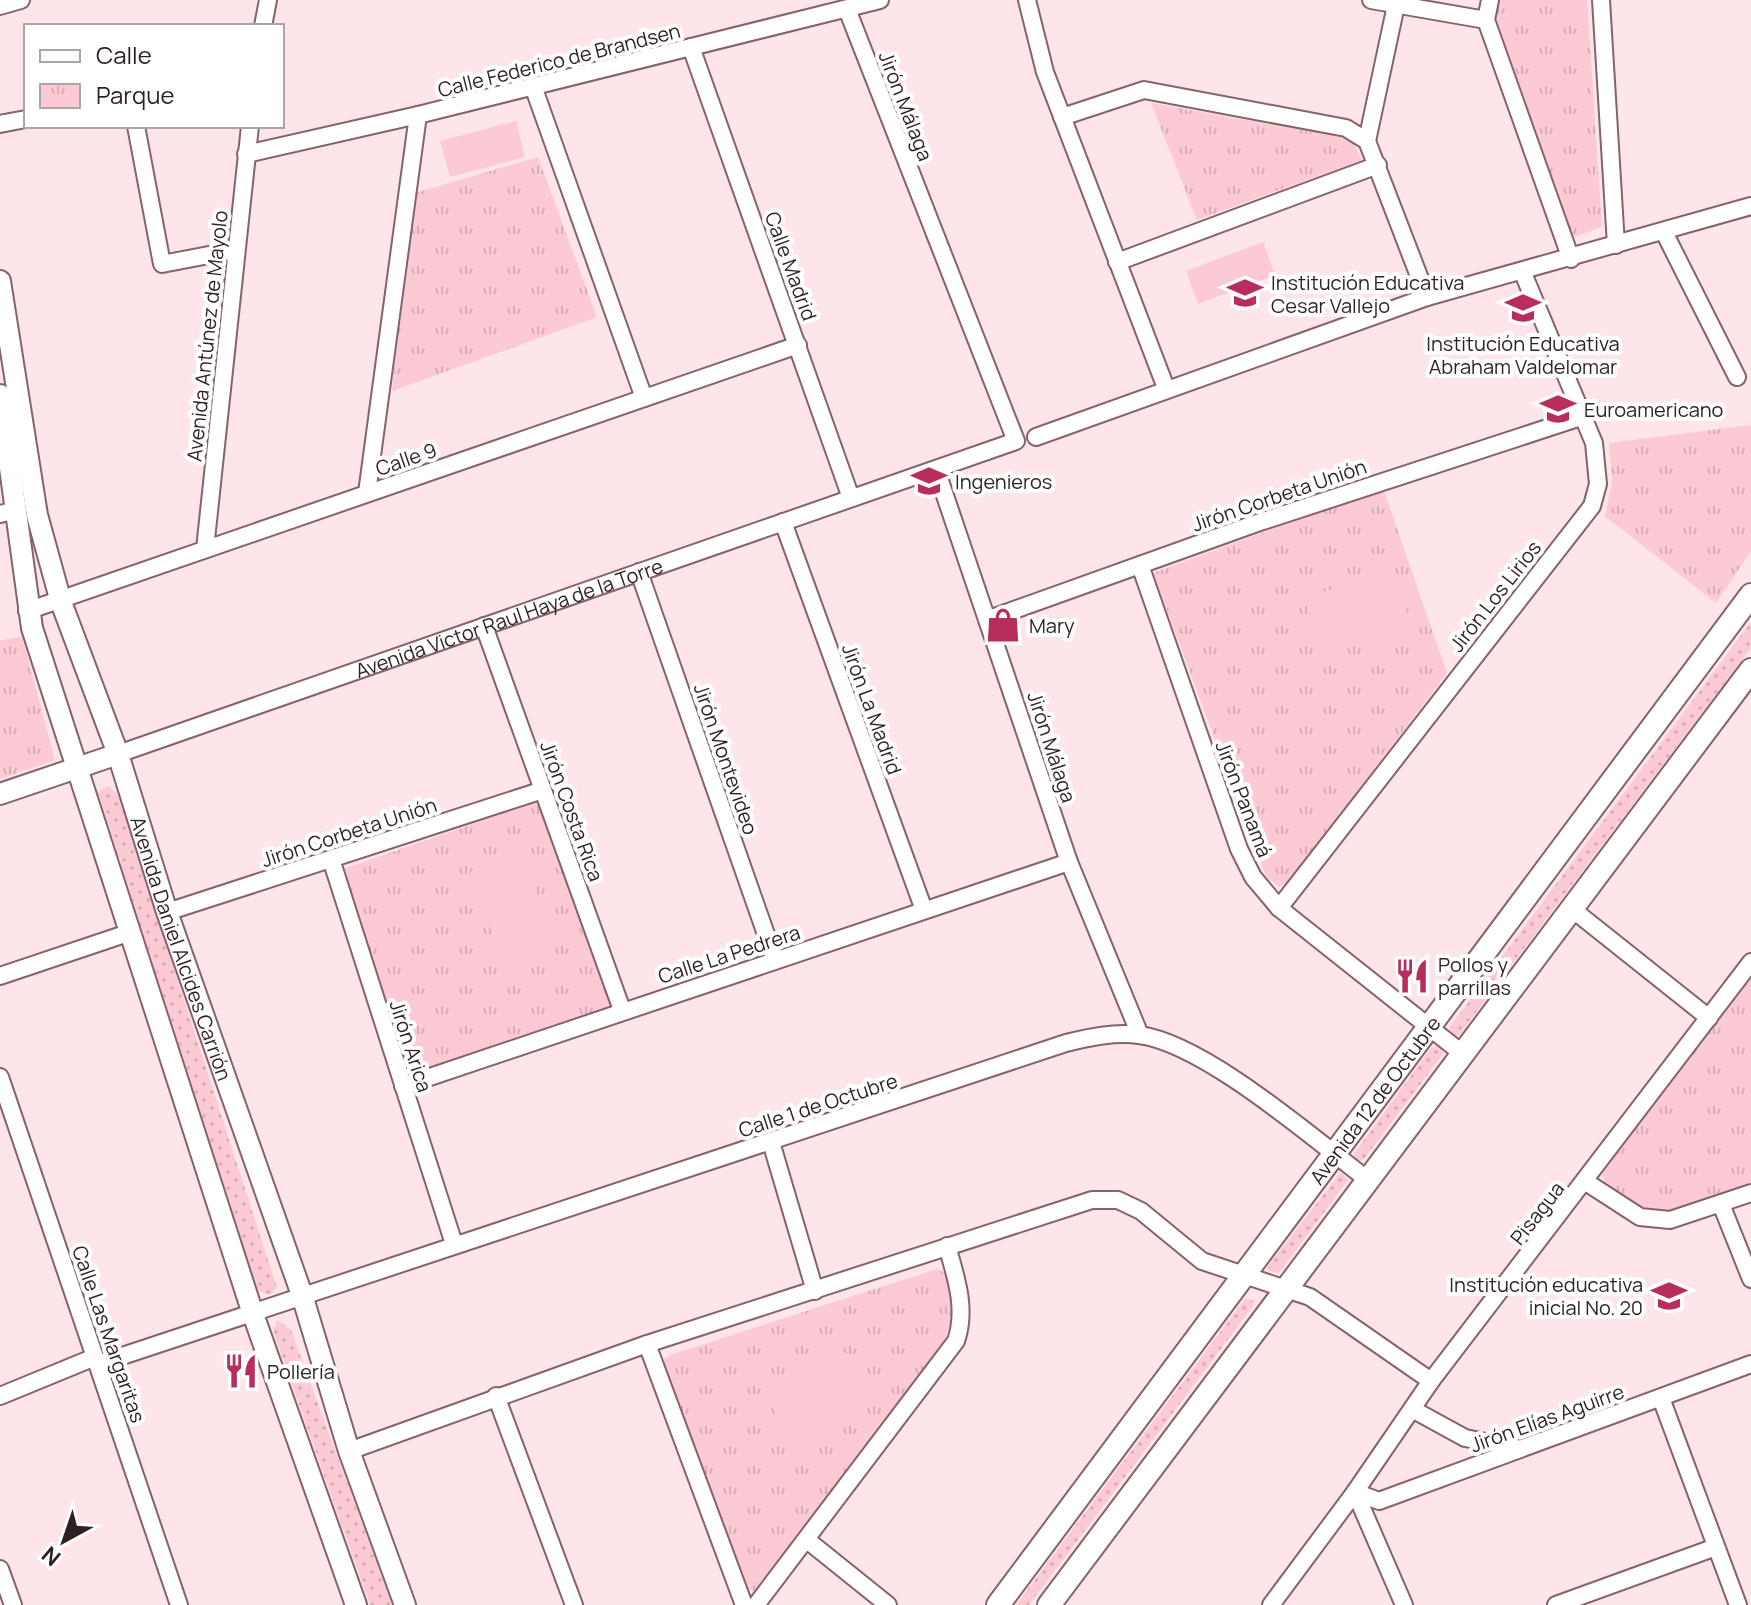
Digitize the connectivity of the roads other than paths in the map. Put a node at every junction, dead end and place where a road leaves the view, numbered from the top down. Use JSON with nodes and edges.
{"nodes":[{"id":1,"x":21,"y":0,"type":"edge"},
{"id":2,"x":268,"y":0,"type":"edge"},
{"id":3,"x":880,"y":0,"type":"edge"},
{"id":4,"x":1027,"y":0,"type":"edge"},
{"id":5,"x":1371,"y":0,"type":"edge"},
{"id":6,"x":1490,"y":0,"type":"edge"},
{"id":7,"x":1601,"y":0,"type":"edge"},
{"id":8,"x":1396,"y":5,"type":"junction"},
{"id":9,"x":0,"y":6,"type":"edge"},
{"id":10,"x":826,"y":7,"type":"edge"},
{"id":11,"x":847,"y":9,"type":"junction"},
{"id":12,"x":1486,"y":20,"type":"junction"},
{"id":13,"x":263,"y":24,"type":"edge"},
{"id":14,"x":691,"y":47,"type":"junction"},
{"id":15,"x":533,"y":86,"type":"junction"},
{"id":16,"x":418,"y":115,"type":"junction"},
{"id":17,"x":1062,"y":117,"type":"junction"},
{"id":18,"x":24,"y":119,"type":"edge"},
{"id":19,"x":0,"y":124,"type":"edge"},
{"id":20,"x":136,"y":128,"type":"edge"},
{"id":21,"x":250,"y":128,"type":"edge"},
{"id":22,"x":1367,"y":141,"type":"junction"},
{"id":23,"x":246,"y":154,"type":"junction"},
{"id":24,"x":1378,"y":165,"type":"junction"},
{"id":25,"x":1751,"y":206,"type":"edge"},
{"id":26,"x":1664,"y":232,"type":"junction"},
{"id":27,"x":1616,"y":245,"type":"junction"},
{"id":28,"x":235,"y":250,"type":"junction"},
{"id":29,"x":1571,"y":259,"type":"junction"},
{"id":30,"x":1117,"y":262,"type":"junction"},
{"id":31,"x":1523,"y":273,"type":"junction"},
{"id":32,"x":0,"y":281,"type":"edge"},
{"id":33,"x":1427,"y":297,"type":"junction"},
{"id":34,"x":798,"y":345,"type":"junction"},
{"id":35,"x":1737,"y":377,"type":"dead end"},
{"id":36,"x":1166,"y":388,"type":"junction"},
{"id":37,"x":0,"y":395,"type":"edge"},
{"id":38,"x":644,"y":398,"type":"junction"},
{"id":39,"x":1584,"y":416,"type":"junction"},
{"id":40,"x":1036,"y":437,"type":"dead end"},
{"id":41,"x":1016,"y":441,"type":"joint"},
{"id":42,"x":936,"y":469,"type":"junction"},
{"id":43,"x":367,"y":493,"type":"junction"},
{"id":44,"x":851,"y":498,"type":"junction"},
{"id":45,"x":8,"y":512,"type":"edge"},
{"id":46,"x":783,"y":522,"type":"junction"},
{"id":47,"x":205,"y":549,"type":"junction"},
{"id":48,"x":1140,"y":565,"type":"junction"},
{"id":49,"x":639,"y":572,"type":"junction"},
{"id":50,"x":1751,"y":595,"type":"edge"},
{"id":51,"x":61,"y":602,"type":"junction"},
{"id":52,"x":27,"y":611,"type":"junction"},
{"id":53,"x":989,"y":619,"type":"junction"},
{"id":54,"x":484,"y":626,"type":"junction"},
{"id":55,"x":1751,"y":670,"type":"edge"},
{"id":56,"x":118,"y":754,"type":"junction"},
{"id":57,"x":74,"y":769,"type":"junction"},
{"id":58,"x":543,"y":790,"type":"junction"},
{"id":59,"x":0,"y":794,"type":"edge"},
{"id":60,"x":331,"y":859,"type":"junction"},
{"id":61,"x":1069,"y":862,"type":"junction"},
{"id":62,"x":1279,"y":908,"type":"junction"},
{"id":63,"x":1572,"y":909,"type":"junction"},
{"id":64,"x":924,"y":910,"type":"junction"},
{"id":65,"x":167,"y":912,"type":"junction"},
{"id":66,"x":128,"y":933,"type":"junction"},
{"id":67,"x":775,"y":960,"type":"junction"},
{"id":68,"x":1751,"y":962,"type":"edge"},
{"id":69,"x":0,"y":976,"type":"edge"},
{"id":70,"x":622,"y":1010,"type":"junction"},
{"id":71,"x":1709,"y":1018,"type":"junction"},
{"id":72,"x":1429,"y":1027,"type":"junction"},
{"id":73,"x":1140,"y":1035,"type":"junction"},
{"id":74,"x":1463,"y":1054,"type":"junction"},
{"id":75,"x":0,"y":1077,"type":"edge"},
{"id":76,"x":403,"y":1086,"type":"junction"},
{"id":77,"x":771,"y":1142,"type":"junction"},
{"id":78,"x":1334,"y":1154,"type":"junction"},
{"id":79,"x":1368,"y":1180,"type":"junction"},
{"id":80,"x":1586,"y":1182,"type":"junction"},
{"id":81,"x":1751,"y":1193,"type":"edge"},
{"id":82,"x":1721,"y":1204,"type":"junction"},
{"id":83,"x":454,"y":1244,"type":"junction"},
{"id":84,"x":947,"y":1246,"type":"junction"},
{"id":85,"x":1244,"y":1276,"type":"junction"},
{"id":86,"x":1751,"y":1279,"type":"edge"},
{"id":87,"x":815,"y":1291,"type":"junction"},
{"id":88,"x":1285,"y":1291,"type":"junction"},
{"id":89,"x":302,"y":1295,"type":"junction"},
{"id":90,"x":253,"y":1314,"type":"junction"},
{"id":91,"x":647,"y":1344,"type":"junction"},
{"id":92,"x":97,"y":1360,"type":"junction"},
{"id":93,"x":1751,"y":1364,"type":"edge"},
{"id":94,"x":1431,"y":1381,"type":"junction"},
{"id":95,"x":0,"y":1396,"type":"edge"},
{"id":96,"x":496,"y":1396,"type":"junction"},
{"id":97,"x":1661,"y":1398,"type":"junction"},
{"id":98,"x":1412,"y":1409,"type":"junction"},
{"id":99,"x":1518,"y":1449,"type":"junction"},
{"id":100,"x":349,"y":1451,"type":"junction"},
{"id":101,"x":1355,"y":1492,"type":"junction"},
{"id":102,"x":807,"y":1540,"type":"junction"},
{"id":103,"x":1716,"y":1547,"type":"junction"},
{"id":104,"x":0,"y":1569,"type":"edge"},
{"id":105,"x":13,"y":1605,"type":"edge"},
{"id":106,"x":179,"y":1605,"type":"edge"},
{"id":107,"x":356,"y":1605,"type":"edge"},
{"id":108,"x":405,"y":1605,"type":"edge"},
{"id":109,"x":574,"y":1605,"type":"edge"},
{"id":110,"x":744,"y":1605,"type":"edge"},
{"id":111,"x":756,"y":1605,"type":"edge"},
{"id":112,"x":888,"y":1605,"type":"edge"},
{"id":113,"x":998,"y":1605,"type":"edge"},
{"id":114,"x":1049,"y":1605,"type":"edge"},
{"id":115,"x":1271,"y":1605,"type":"edge"},
{"id":116,"x":1404,"y":1605,"type":"edge"},
{"id":117,"x":1556,"y":1605,"type":"edge"},
{"id":118,"x":1738,"y":1605,"type":"edge"}],
"edges":[{"from":1,"to":9,"type":"street"},
{"from":2,"to":13,"type":"street"},
{"from":3,"to":11,"type":"street","name":"Calle Federico de Brandsen"},
{"from":4,"to":17,"type":"street"},
{"from":5,"to":8,"type":"street"},
{"from":6,"to":12,"type":"street"},
{"from":7,"to":27,"type":"street"},
{"from":8,"to":12,"type":"street"},
{"from":8,"to":22,"type":"street"},
{"from":10,"to":11,"type":"street","name":"Calle Federico de Brandsen"},
{"from":10,"to":14,"type":"street","name":"Calle Federico de Brandsen"},
{"from":11,"to":41,"type":"street","name":"Jirón Málaga"},
{"from":12,"to":29,"type":"street"},
{"from":14,"to":15,"type":"street","name":"Calle Federico de Brandsen"},
{"from":14,"to":34,"type":"street","name":"Calle Madrid"},
{"from":15,"to":16,"type":"street","name":"Calle Federico de Brandsen"},
{"from":15,"to":38,"type":"street"},
{"from":16,"to":23,"type":"street","name":"Calle Federico de Brandsen"},
{"from":16,"to":43,"type":"street"},
{"from":17,"to":22,"type":"street"},
{"from":17,"to":30,"type":"street"},
{"from":18,"to":19,"type":"street"},
{"from":20,"to":28,"type":"street"},
{"from":21,"to":23,"type":"street","name":"Avenida Antúnez de Mayolo"},
{"from":22,"to":24,"type":"street"},
{"from":23,"to":28,"type":"street","name":"Avenida Antúnez de Mayolo"},
{"from":24,"to":30,"type":"street"},
{"from":24,"to":33,"type":"street"},
{"from":25,"to":26,"type":"street"},
{"from":26,"to":27,"type":"street"},
{"from":26,"to":35,"type":"street"},
{"from":27,"to":29,"type":"street"},
{"from":28,"to":47,"type":"street","name":"Avenida Antúnez de Mayolo"},
{"from":29,"to":31,"type":"street"},
{"from":30,"to":36,"type":"street"},
{"from":31,"to":33,"type":"street"},
{"from":31,"to":39,"type":"street","name":"Jirón Los Lirios"},
{"from":32,"to":51,"type":"street","name":"Avenida Daniel Alcides Carrión"},
{"from":33,"to":36,"type":"street"},
{"from":34,"to":38,"type":"street","name":"Calle 9"},
{"from":34,"to":44,"type":"street","name":"Calle Madrid"},
{"from":36,"to":40,"type":"street"},
{"from":37,"to":45,"type":"street"},
{"from":38,"to":43,"type":"street","name":"Calle 9"},
{"from":39,"to":48,"type":"street","name":"Jirón Corbeta Unión"},
{"from":39,"to":62,"type":"street","name":"Jirón Los Lirios"},
{"from":41,"to":42,"type":"street","name":"Avenida Victor Raul Haya de la Torre"},
{"from":42,"to":44,"type":"street","name":"Avenida Victor Raul Haya de la Torre"},
{"from":42,"to":53,"type":"street","name":"Jirón Málaga"},
{"from":43,"to":47,"type":"street","name":"Calle 9"},
{"from":44,"to":46,"type":"street","name":"Avenida Victor Raul Haya de la Torre"},
{"from":45,"to":52,"type":"street"},
{"from":46,"to":49,"type":"street","name":"Avenida Victor Raul Haya de la Torre"},
{"from":46,"to":64,"type":"street","name":"Jirón La Madrid"},
{"from":47,"to":51,"type":"street","name":"Calle 9"},
{"from":48,"to":53,"type":"street","name":"Jirón Corbeta Unión"},
{"from":48,"to":62,"type":"street","name":"Jirón Panamá"},
{"from":49,"to":54,"type":"street","name":"Avenida Victor Raul Haya de la Torre"},
{"from":49,"to":67,"type":"street","name":"Jirón Montevideo"},
{"from":50,"to":72,"type":"main road","name":"Avenida 12 de Octubre"},
{"from":51,"to":52,"type":"street","name":"Calle 9"},
{"from":51,"to":56,"type":"street","name":"Avenida Daniel Alcides Carrión"},
{"from":52,"to":57,"type":"street"},
{"from":53,"to":61,"type":"street","name":"Jirón Málaga"},
{"from":54,"to":56,"type":"street","name":"Avenida Victor Raul Haya de la Torre"},
{"from":54,"to":58,"type":"street","name":"Jirón Costa Rica"},
{"from":55,"to":63,"type":"main road"},
{"from":56,"to":57,"type":"street","name":"Avenida Victor Raul Haya de la Torre"},
{"from":56,"to":65,"type":"street","name":"Avenida Daniel Alcides Carrión"},
{"from":57,"to":59,"type":"street","name":"Avenida Victor Raul Haya de la Torre"},
{"from":57,"to":66,"type":"street"},
{"from":58,"to":60,"type":"street","name":"Jirón Corbeta Unión"},
{"from":58,"to":70,"type":"street","name":"Jirón Costa Rica"},
{"from":60,"to":65,"type":"street","name":"Jirón Corbeta Unión"},
{"from":60,"to":76,"type":"street","name":"Jirón Arica"},
{"from":61,"to":64,"type":"street","name":"Calle La Pedrera"},
{"from":61,"to":73,"type":"street","name":"Jirón Málaga"},
{"from":62,"to":72,"type":"street","name":"Jirón Panamá"},
{"from":63,"to":71,"type":"street"},
{"from":63,"to":74,"type":"main road"},
{"from":64,"to":67,"type":"street","name":"Calle La Pedrera"},
{"from":65,"to":89,"type":"street","name":"Avenida Daniel Alcides Carrión"},
{"from":66,"to":69,"type":"street"},
{"from":66,"to":90,"type":"street"},
{"from":67,"to":70,"type":"street","name":"Calle La Pedrera"},
{"from":68,"to":71,"type":"street","name":"Pisagua"},
{"from":70,"to":76,"type":"street","name":"Calle La Pedrera"},
{"from":71,"to":80,"type":"street","name":"Pisagua"},
{"from":72,"to":74,"type":"street","name":"Jirón Panamá"},
{"from":72,"to":78,"type":"main road","name":"Avenida 12 de Octubre"},
{"from":73,"to":77,"type":"street","name":"Calle 1 de Octubre"},
{"from":73,"to":78,"type":"street","name":"Calle 1 de Octubre"},
{"from":74,"to":79,"type":"main road"},
{"from":75,"to":92,"type":"street","name":"Calle Las Margaritas"},
{"from":76,"to":83,"type":"street","name":"Jirón Arica"},
{"from":77,"to":83,"type":"street","name":"Calle 1 de Octubre"},
{"from":77,"to":87,"type":"street"},
{"from":78,"to":79,"type":"street","name":"Calle 1 de Octubre"},
{"from":78,"to":85,"type":"main road","name":"Avenida 12 de Octubre"},
{"from":79,"to":88,"type":"main road"},
{"from":80,"to":82,"type":"street"},
{"from":80,"to":94,"type":"street","name":"Pisagua"},
{"from":81,"to":82,"type":"street"},
{"from":82,"to":86,"type":"street"},
{"from":83,"to":89,"type":"street","name":"Calle 1 de Octubre"},
{"from":84,"to":85,"type":"street"},
{"from":84,"to":87,"type":"street"},
{"from":84,"to":102,"type":"street"},
{"from":85,"to":88,"type":"street"},
{"from":85,"to":113,"type":"main road","name":"Avenida 12 de Octubre"},
{"from":87,"to":91,"type":"street"},
{"from":88,"to":94,"type":"street"},
{"from":88,"to":114,"type":"main road"},
{"from":89,"to":90,"type":"street","name":"Calle 1 de Octubre"},
{"from":89,"to":100,"type":"street","name":"Avenida Daniel Alcides Carrión"},
{"from":90,"to":92,"type":"street","name":"Calle 1 de Octubre"},
{"from":90,"to":107,"type":"street"},
{"from":91,"to":96,"type":"street"},
{"from":91,"to":110,"type":"street"},
{"from":92,"to":95,"type":"street","name":"Calle 1 de Octubre"},
{"from":92,"to":106,"type":"street","name":"Calle Las Margaritas"},
{"from":93,"to":97,"type":"street","name":"Jirón Elías Aguirre"},
{"from":94,"to":98,"type":"street","name":"Pisagua"},
{"from":96,"to":100,"type":"street"},
{"from":96,"to":109,"type":"street"},
{"from":97,"to":99,"type":"street","name":"Jirón Elías Aguirre"},
{"from":97,"to":103,"type":"street"},
{"from":98,"to":99,"type":"street"},
{"from":98,"to":101,"type":"street","name":"Pisagua"},
{"from":99,"to":101,"type":"street","name":"Jirón Elías Aguirre"},
{"from":100,"to":108,"type":"street","name":"Avenida Daniel Alcides Carrión"},
{"from":101,"to":115,"type":"street","name":"Pisagua"},
{"from":101,"to":116,"type":"street"},
{"from":102,"to":111,"type":"street"},
{"from":102,"to":112,"type":"street"},
{"from":103,"to":117,"type":"street"},
{"from":103,"to":118,"type":"street"},
{"from":104,"to":105,"type":"street"}]}
